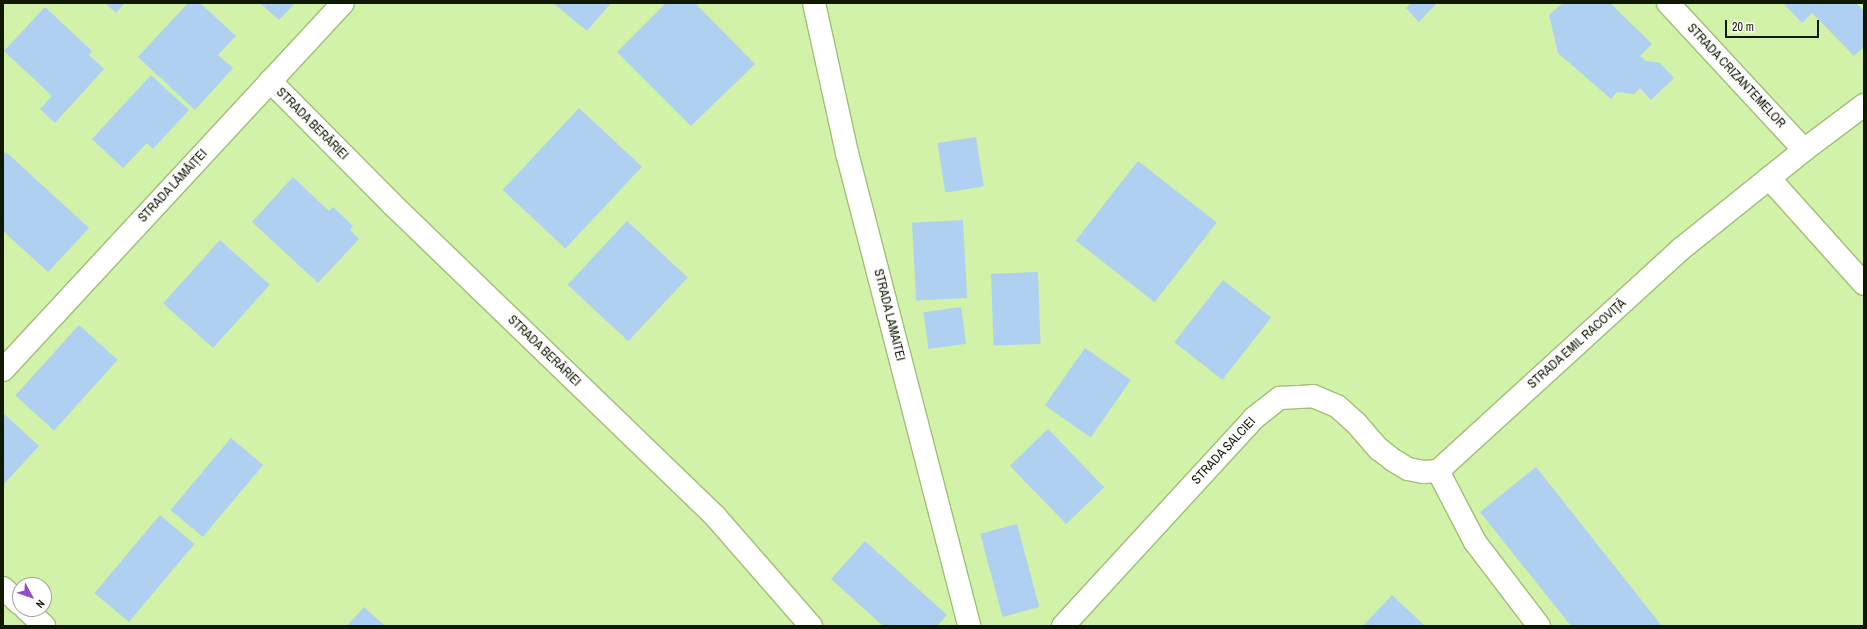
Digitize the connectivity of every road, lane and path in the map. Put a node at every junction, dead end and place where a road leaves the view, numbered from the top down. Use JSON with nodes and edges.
{"nodes":[{"id":1,"x":343,"y":3,"type":"edge"},
{"id":2,"x":814,"y":3,"type":"edge"},
{"id":3,"x":1668,"y":3,"type":"edge"},
{"id":4,"x":270,"y":81,"type":"junction"},
{"id":5,"x":1864,"y":105,"type":"edge"},
{"id":6,"x":1804,"y":150,"type":"junction"},
{"id":7,"x":1769,"y":178,"type":"junction"},
{"id":8,"x":1864,"y":284,"type":"edge"},
{"id":9,"x":3,"y":370,"type":"edge"},
{"id":10,"x":1438,"y":471,"type":"junction"},
{"id":11,"x":3,"y":588,"type":"edge"},
{"id":12,"x":12,"y":596,"type":"edge"},
{"id":13,"x":34,"y":617,"type":"edge"},
{"id":14,"x":44,"y":626,"type":"edge"},
{"id":15,"x":811,"y":626,"type":"edge"},
{"id":16,"x":969,"y":626,"type":"edge"},
{"id":17,"x":1063,"y":626,"type":"edge"},
{"id":18,"x":1539,"y":626,"type":"edge"}],
"edges":[{"from":1,"to":4,"type":"street","name":"STRADA LĂMÂIȚEI"},
{"from":2,"to":16,"type":"street","name":"STRADA LAMAITEI"},
{"from":3,"to":6,"type":"street","name":"STRADA CRIZANTEMELOR"},
{"from":4,"to":9,"type":"street","name":"STRADA LĂMÂIȚEI"},
{"from":4,"to":15,"type":"street","name":"STRADA BERĂRIEI"},
{"from":5,"to":6,"type":"street","name":"STRADA EMIL RACOVIȚĂ"},
{"from":6,"to":7,"type":"street","name":"STRADA EMIL RACOVIȚĂ"},
{"from":7,"to":8,"type":"street"},
{"from":7,"to":10,"type":"street","name":"STRADA EMIL RACOVIȚĂ"},
{"from":10,"to":17,"type":"street","name":"STRADA SALCIEI"},
{"from":10,"to":18,"type":"street"},
{"from":11,"to":12,"type":"street"},
{"from":13,"to":14,"type":"street"}]}
